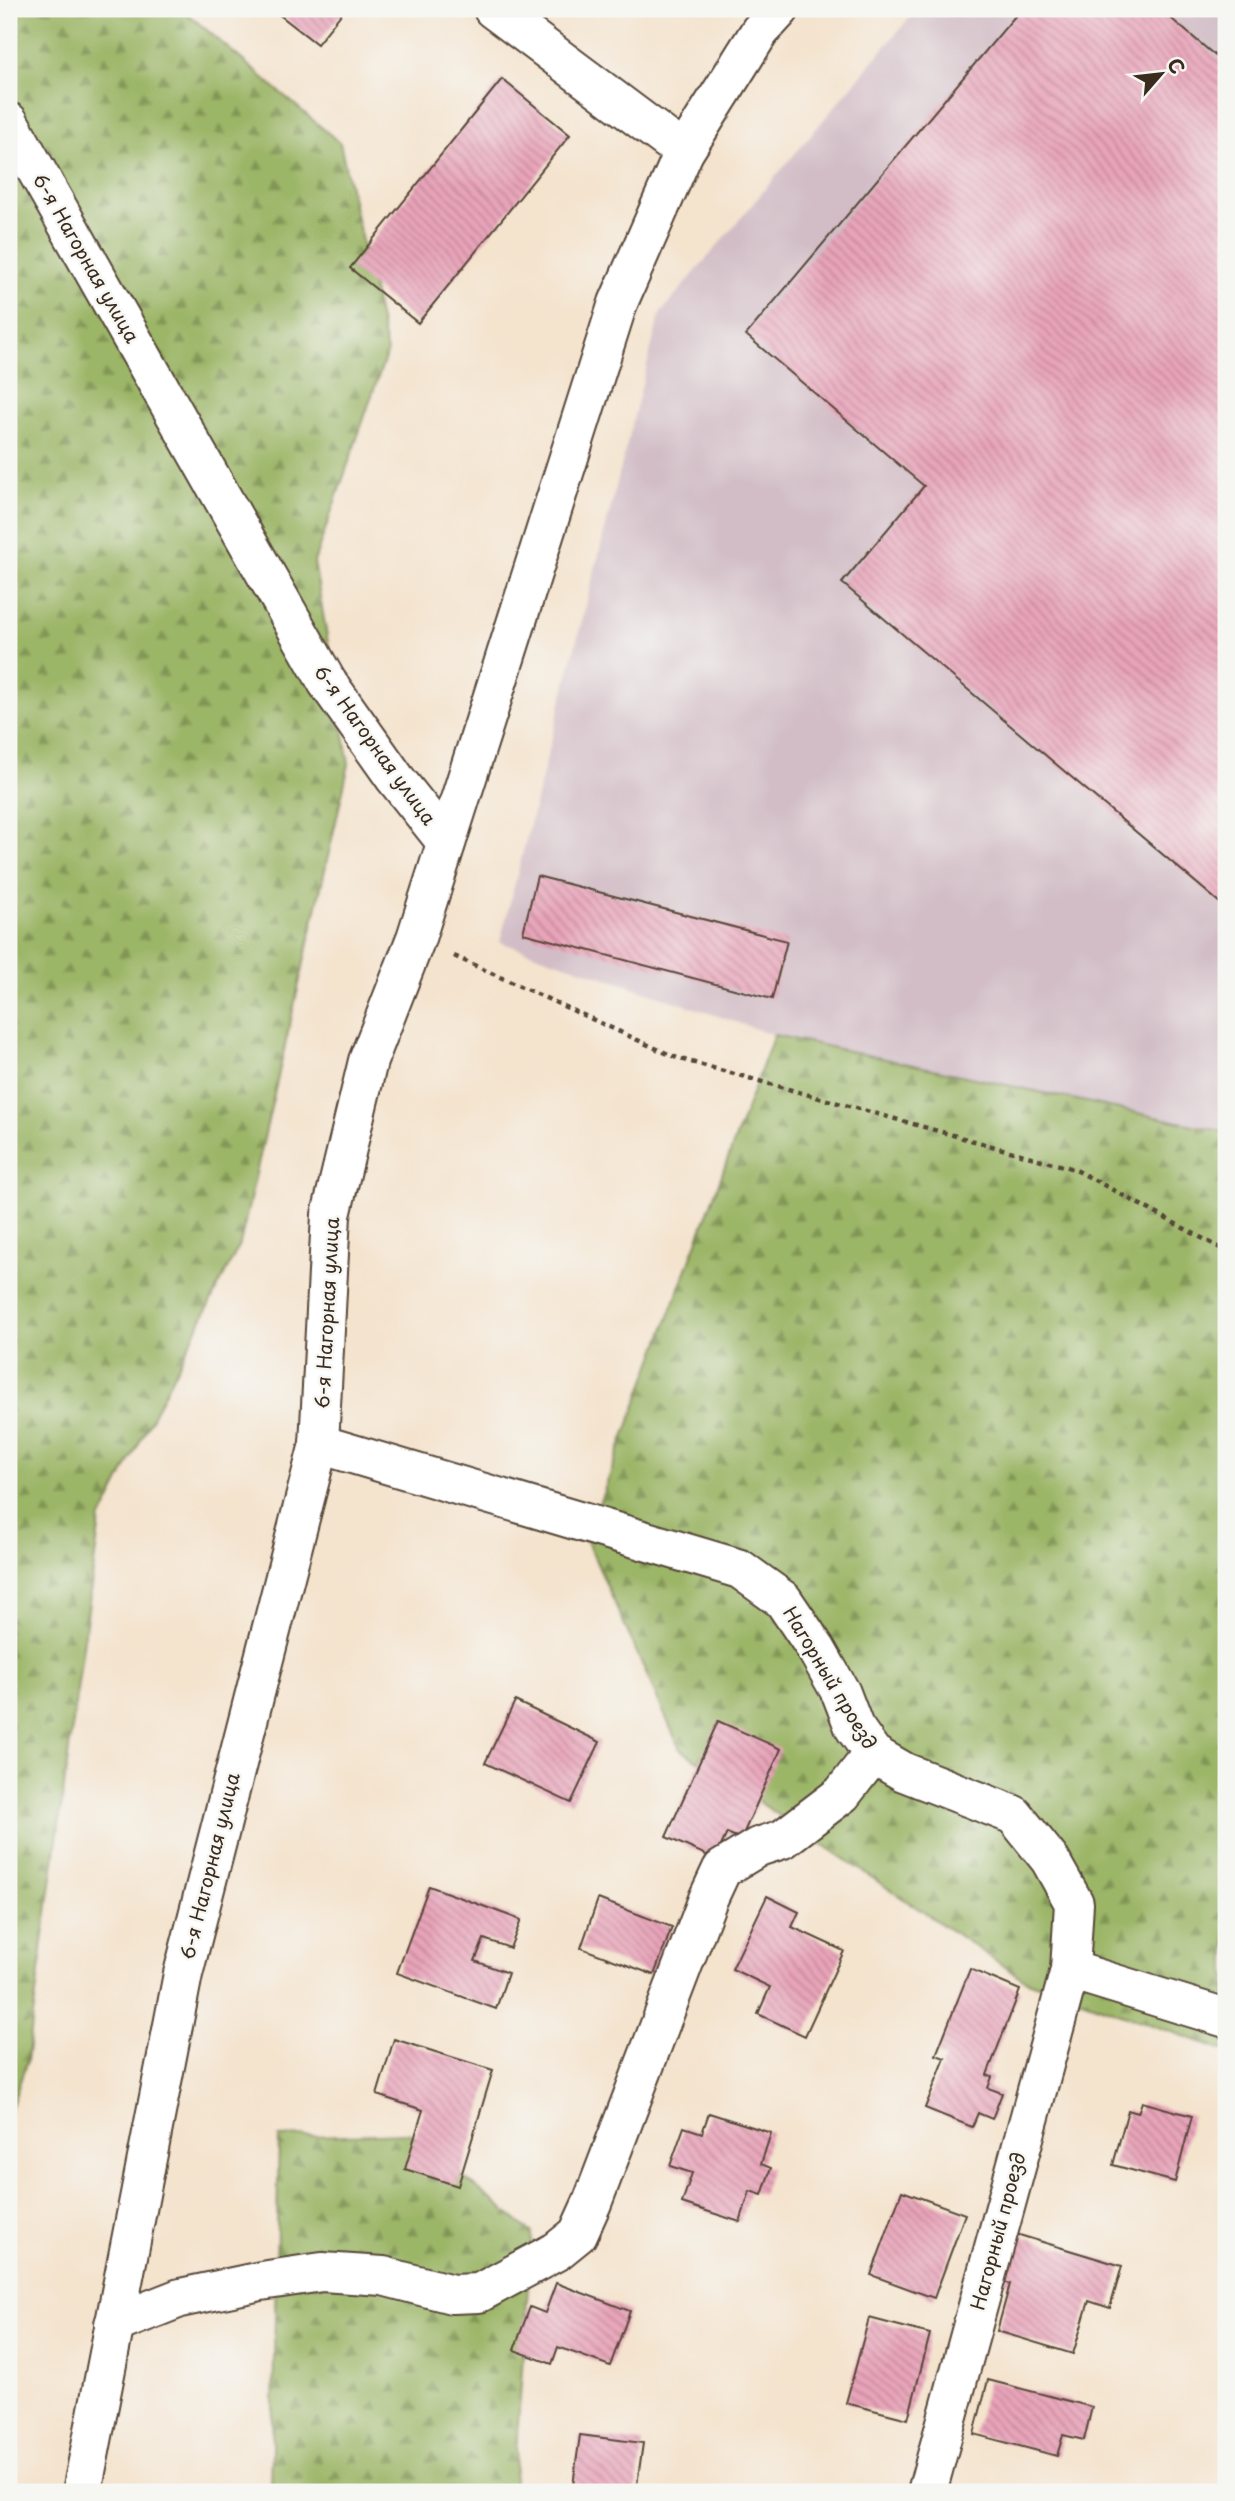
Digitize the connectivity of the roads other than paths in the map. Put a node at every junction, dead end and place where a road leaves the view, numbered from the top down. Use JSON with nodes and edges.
{"nodes":[{"id":1,"x":493,"y":9,"type":"edge"},
{"id":2,"x":780,"y":9,"type":"edge"},
{"id":3,"x":9,"y":122,"type":"edge"},
{"id":4,"x":684,"y":152,"type":"junction"},
{"id":5,"x":446,"y":842,"type":"junction"},
{"id":6,"x":319,"y":1444,"type":"junction"},
{"id":7,"x":873,"y":1754,"type":"junction"},
{"id":8,"x":1070,"y":1970,"type":"junction"},
{"id":9,"x":1226,"y":2018,"type":"edge"},
{"id":10,"x":114,"y":2324,"type":"junction"},
{"id":11,"x":82,"y":2492,"type":"edge"},
{"id":12,"x":927,"y":2492,"type":"edge"}],
"edges":[{"from":1,"to":4,"type":"street"},
{"from":2,"to":4,"type":"street"},
{"from":3,"to":5,"type":"street","name":"6-я Нагорная улица"},
{"from":4,"to":5,"type":"street"},
{"from":5,"to":6,"type":"street","name":"6-я Нагорная улица"},
{"from":6,"to":7,"type":"street","name":"Нагорный проезд"},
{"from":6,"to":10,"type":"street","name":"6-я Нагорная улица"},
{"from":7,"to":8,"type":"street","name":"Нагорный проезд"},
{"from":7,"to":10,"type":"street"},
{"from":8,"to":9,"type":"street"},
{"from":8,"to":12,"type":"street","name":"Нагорный проезд"},
{"from":10,"to":11,"type":"street","name":"6-я Нагорная улица"}]}
